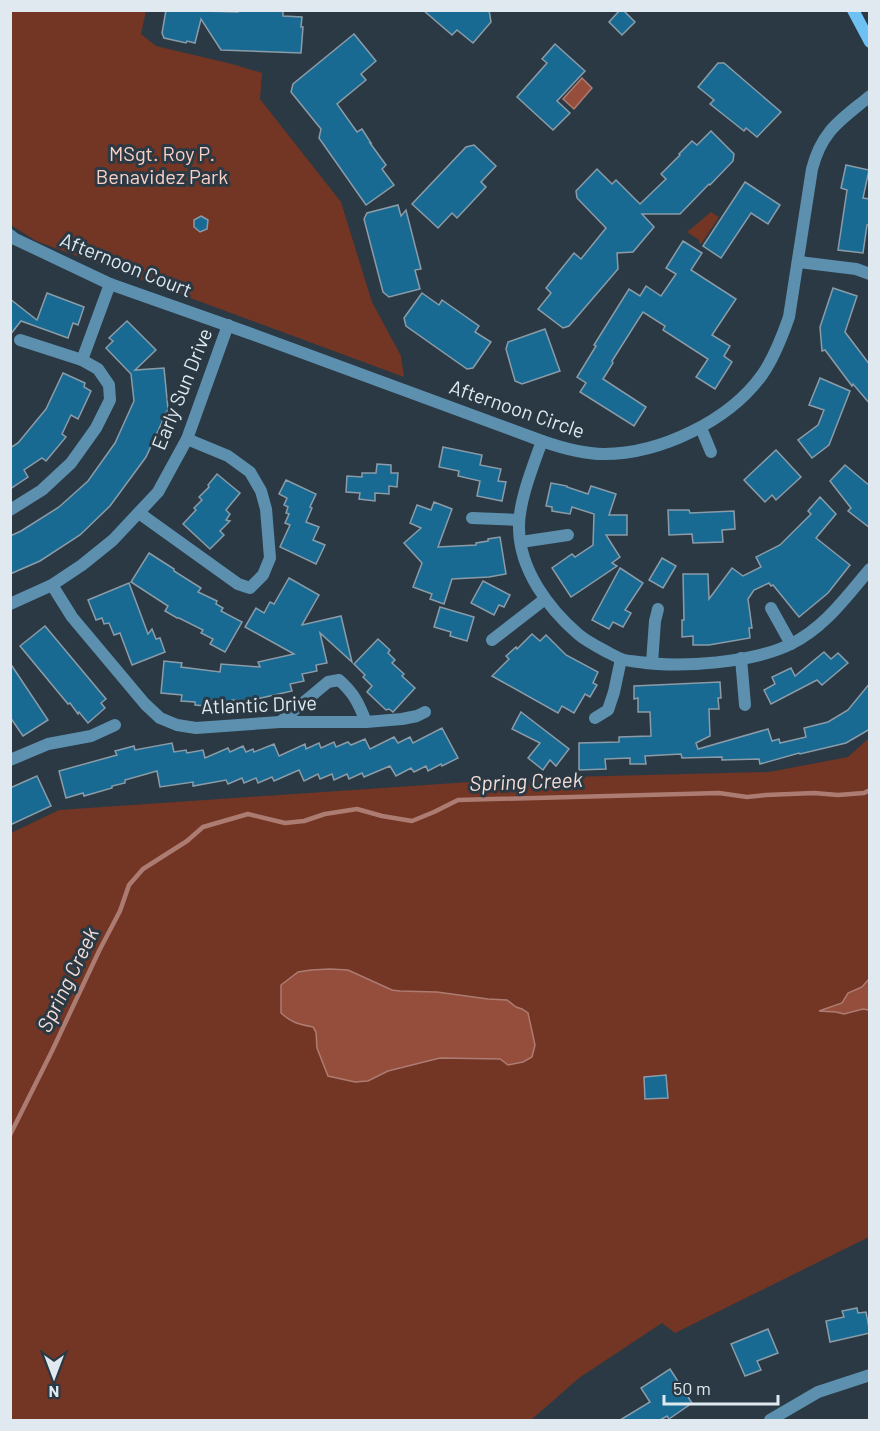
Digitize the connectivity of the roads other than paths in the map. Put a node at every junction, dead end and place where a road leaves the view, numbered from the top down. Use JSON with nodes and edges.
{"nodes":[{"id":1,"x":853,"y":10,"type":"edge"},
{"id":2,"x":870,"y":42,"type":"edge"},
{"id":3,"x":870,"y":96,"type":"edge"},
{"id":4,"x":12,"y":239,"type":"edge"},
{"id":5,"x":799,"y":262,"type":"junction"},
{"id":6,"x":870,"y":274,"type":"edge"},
{"id":7,"x":110,"y":284,"type":"junction"},
{"id":8,"x":228,"y":325,"type":"junction"},
{"id":9,"x":20,"y":340,"type":"dead end"},
{"id":10,"x":82,"y":360,"type":"junction"},
{"id":11,"x":701,"y":428,"type":"junction"},
{"id":12,"x":187,"y":439,"type":"junction"},
{"id":13,"x":542,"y":441,"type":"junction"},
{"id":14,"x":711,"y":452,"type":"dead end"},
{"id":15,"x":10,"y":510,"type":"edge"},
{"id":16,"x":139,"y":513,"type":"junction"},
{"id":17,"x":472,"y":518,"type":"dead end"},
{"id":18,"x":519,"y":520,"type":"junction"},
{"id":19,"x":568,"y":535,"type":"dead end"},
{"id":20,"x":521,"y":542,"type":"junction"},
{"id":21,"x":870,"y":569,"type":"edge"},
{"id":22,"x":52,"y":585,"type":"junction"},
{"id":23,"x":545,"y":599,"type":"junction"},
{"id":24,"x":10,"y":604,"type":"edge"},
{"id":25,"x":771,"y":608,"type":"dead end"},
{"id":26,"x":658,"y":609,"type":"dead end"},
{"id":27,"x":492,"y":640,"type":"dead end"},
{"id":28,"x":790,"y":644,"type":"junction"},
{"id":29,"x":741,"y":658,"type":"junction"},
{"id":30,"x":621,"y":659,"type":"junction"},
{"id":31,"x":652,"y":663,"type":"junction"},
{"id":32,"x":745,"y":705,"type":"dead end"},
{"id":33,"x":425,"y":712,"type":"dead end"},
{"id":34,"x":595,"y":718,"type":"dead end"},
{"id":35,"x":280,"y":722,"type":"junction"},
{"id":36,"x":366,"y":722,"type":"junction"},
{"id":37,"x":115,"y":725,"type":"dead end"},
{"id":38,"x":11,"y":758,"type":"edge"},
{"id":39,"x":870,"y":1375,"type":"edge"},
{"id":40,"x":770,"y":1420,"type":"edge"}],
"edges":[{"from":1,"to":2,"type":"main road"},
{"from":3,"to":5,"type":"street","name":"Afternoon Circle"},
{"from":4,"to":7,"type":"street","name":"Afternoon Court"},
{"from":5,"to":6,"type":"street"},
{"from":5,"to":11,"type":"street","name":"Afternoon Circle"},
{"from":7,"to":8,"type":"street","name":"Afternoon Court"},
{"from":7,"to":10,"type":"street"},
{"from":8,"to":12,"type":"street","name":"Early Sun Drive"},
{"from":8,"to":13,"type":"street","name":"Afternoon Circle"},
{"from":9,"to":10,"type":"street"},
{"from":10,"to":15,"type":"street"},
{"from":11,"to":13,"type":"street","name":"Afternoon Circle"},
{"from":11,"to":14,"type":"street"},
{"from":12,"to":16,"type":"street","name":"Early Sun Drive"},
{"from":12,"to":16,"type":"street"},
{"from":13,"to":18,"type":"street"},
{"from":16,"to":22,"type":"street","name":"Early Sun Drive"},
{"from":17,"to":18,"type":"street"},
{"from":18,"to":20,"type":"street"},
{"from":19,"to":20,"type":"street"},
{"from":20,"to":23,"type":"street"},
{"from":21,"to":28,"type":"street"},
{"from":22,"to":24,"type":"street","name":"Early Sun Drive"},
{"from":22,"to":35,"type":"street","name":"Atlantic Drive"},
{"from":23,"to":27,"type":"street"},
{"from":23,"to":30,"type":"street"},
{"from":25,"to":28,"type":"street"},
{"from":26,"to":31,"type":"street"},
{"from":28,"to":29,"type":"street"},
{"from":29,"to":31,"type":"street"},
{"from":29,"to":32,"type":"street"},
{"from":30,"to":31,"type":"street"},
{"from":30,"to":34,"type":"street"},
{"from":33,"to":36,"type":"street","name":"Atlantic Drive"},
{"from":35,"to":36,"type":"street","name":"Atlantic Drive"},
{"from":35,"to":36,"type":"street"},
{"from":37,"to":38,"type":"street"},
{"from":39,"to":40,"type":"street"}]}
